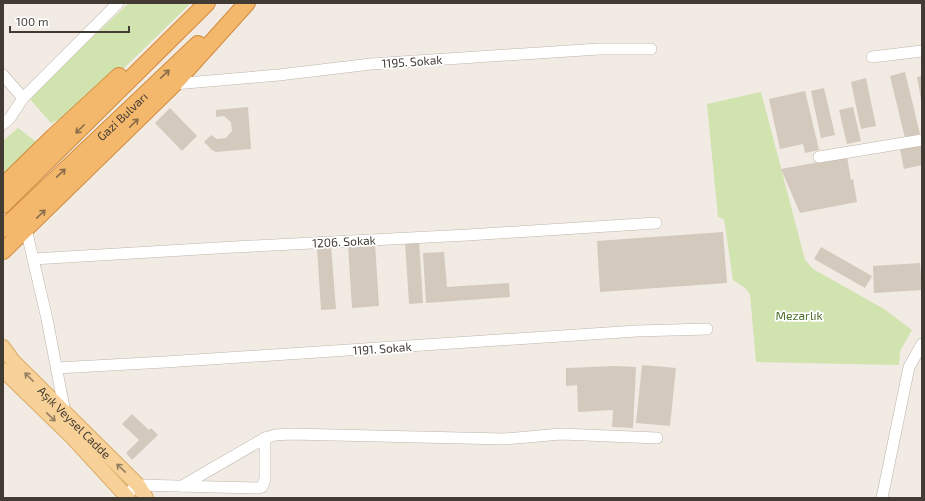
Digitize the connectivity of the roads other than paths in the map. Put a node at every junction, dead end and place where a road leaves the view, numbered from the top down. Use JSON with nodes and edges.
{"nodes":[{"id":1,"x":118,"y":3,"type":"edge"},
{"id":2,"x":206,"y":3,"type":"edge"},
{"id":3,"x":241,"y":3,"type":"edge"},
{"id":4,"x":247,"y":3,"type":"edge"},
{"id":5,"x":651,"y":49,"type":"dead end"},
{"id":6,"x":922,"y":51,"type":"edge"},
{"id":7,"x":872,"y":57,"type":"dead end"},
{"id":8,"x":3,"y":75,"type":"edge"},
{"id":9,"x":174,"y":84,"type":"junction"},
{"id":10,"x":23,"y":98,"type":"junction"},
{"id":11,"x":5,"y":117,"type":"edge"},
{"id":12,"x":922,"y":140,"type":"edge"},
{"id":13,"x":818,"y":158,"type":"dead end"},
{"id":14,"x":3,"y":186,"type":"edge"},
{"id":15,"x":3,"y":205,"type":"edge"},
{"id":16,"x":656,"y":223,"type":"dead end"},
{"id":17,"x":8,"y":224,"type":"edge"},
{"id":18,"x":26,"y":229,"type":"junction"},
{"id":19,"x":3,"y":251,"type":"edge"},
{"id":20,"x":33,"y":259,"type":"junction"},
{"id":21,"x":707,"y":329,"type":"dead end"},
{"id":22,"x":922,"y":344,"type":"edge"},
{"id":23,"x":3,"y":347,"type":"edge"},
{"id":24,"x":56,"y":368,"type":"junction"},
{"id":25,"x":3,"y":370,"type":"edge"},
{"id":26,"x":65,"y":413,"type":"junction"},
{"id":27,"x":265,"y":438,"type":"junction"},
{"id":28,"x":657,"y":438,"type":"dead end"},
{"id":29,"x":138,"y":485,"type":"junction"},
{"id":30,"x":182,"y":486,"type":"junction"},
{"id":31,"x":127,"y":497,"type":"edge"},
{"id":32,"x":146,"y":498,"type":"edge"},
{"id":33,"x":882,"y":498,"type":"edge"}],
"edges":[{"from":1,"to":10,"type":"street"},
{"from":2,"to":14,"type":"highway"},
{"from":2,"to":15,"type":"highway","name":"Gazi Bulvarı","one_way":true},
{"from":17,"to":3,"type":"highway","name":"Gazi Bulvarı","one_way":true},
{"from":4,"to":9,"type":"highway"},
{"from":5,"to":9,"type":"street","name":"1195. Sokak"},
{"from":6,"to":7,"type":"street"},
{"from":8,"to":10,"type":"street"},
{"from":18,"to":9,"type":"highway","one_way":true},
{"from":10,"to":11,"type":"street"},
{"from":12,"to":13,"type":"street"},
{"from":16,"to":20,"type":"street","name":"1206. Sokak"},
{"from":18,"to":19,"type":"highway"},
{"from":18,"to":20,"type":"street"},
{"from":20,"to":24,"type":"street"},
{"from":21,"to":24,"type":"street","name":"1191. Sokak"},
{"from":22,"to":33,"type":"street"},
{"from":26,"to":23,"type":"main road","name":"Aşık Veysel Cadde","one_way":true},
{"from":24,"to":26,"type":"street"},
{"from":25,"to":31,"type":"main road","name":"Aşık Veysel Cadde","one_way":true},
{"from":29,"to":26,"type":"main road","name":"Aşık Veysel Cadde","one_way":true},
{"from":27,"to":28,"type":"street"},
{"from":27,"to":30,"type":"street"},
{"from":27,"to":30,"type":"street"},
{"from":29,"to":30,"type":"street"},
{"from":29,"to":31,"type":"street"},
{"from":29,"to":32,"type":"main road","name":"Aşık Veysel Cadde"}]}
